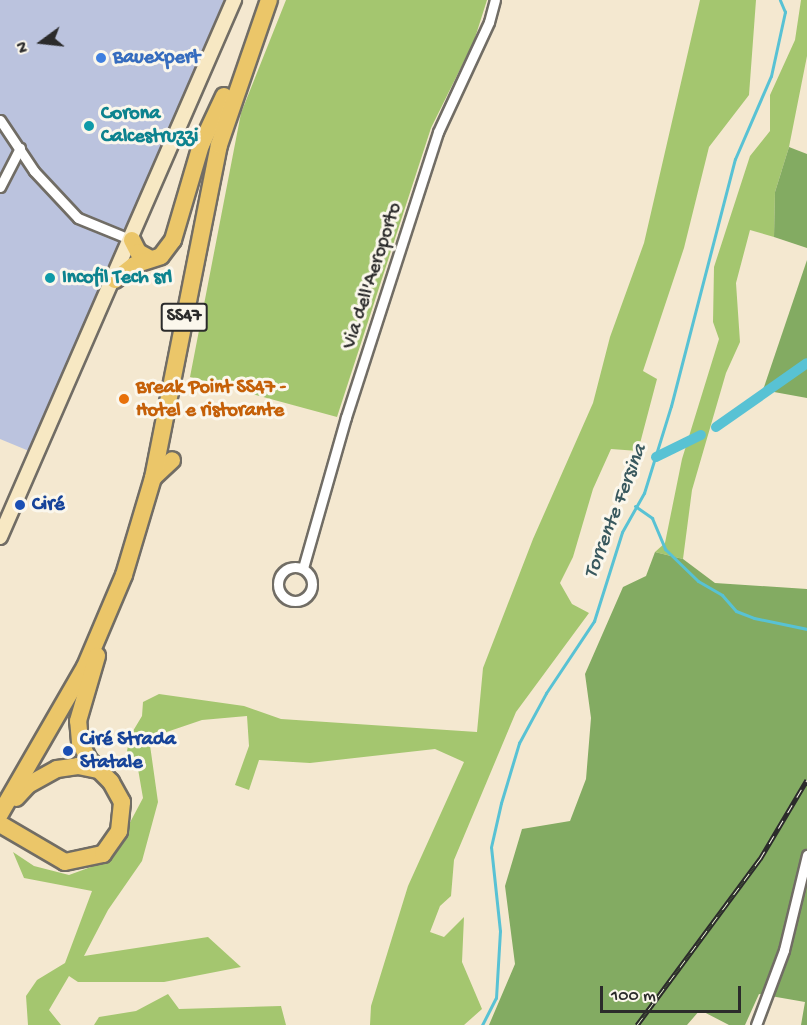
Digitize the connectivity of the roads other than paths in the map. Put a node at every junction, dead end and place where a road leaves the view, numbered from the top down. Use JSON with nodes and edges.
{"nodes":[{"id":1,"x":234,"y":0,"type":"edge"},
{"id":2,"x":262,"y":0,"type":"edge"},
{"id":3,"x":269,"y":0,"type":"edge"},
{"id":4,"x":495,"y":0,"type":"edge"},
{"id":5,"x":224,"y":96,"type":"junction"},
{"id":6,"x":0,"y":120,"type":"edge"},
{"id":7,"x":20,"y":148,"type":"junction"},
{"id":8,"x":0,"y":187,"type":"edge"},
{"id":9,"x":132,"y":240,"type":"junction"},
{"id":10,"x":149,"y":258,"type":"junction"},
{"id":11,"x":115,"y":280,"type":"junction"},
{"id":12,"x":174,"y":372,"type":"junction"},
{"id":13,"x":184,"y":391,"type":"dead end"},
{"id":14,"x":172,"y":460,"type":"dead end"},
{"id":15,"x":153,"y":478,"type":"junction"},
{"id":16,"x":0,"y":537,"type":"edge"},
{"id":17,"x":303,"y":568,"type":"dead end"},
{"id":18,"x":101,"y":634,"type":"junction"},
{"id":19,"x":98,"y":770,"type":"junction"},
{"id":20,"x":0,"y":813,"type":"edge"},
{"id":21,"x":807,"y":855,"type":"edge"},
{"id":22,"x":756,"y":1025,"type":"edge"}],
"edges":[{"from":1,"to":9,"type":"main road"},
{"from":2,"to":5,"type":"highway","number":"SS47"},
{"from":3,"to":12,"type":"highway","number":"SS47"},
{"from":4,"to":17,"type":"street","name":"Via dell'Aeroporto"},
{"from":5,"to":10,"type":"highway"},
{"from":5,"to":20,"type":"highway","number":"SS47"},
{"from":6,"to":7,"type":"street"},
{"from":7,"to":8,"type":"street"},
{"from":7,"to":9,"type":"street"},
{"from":9,"to":10,"type":"highway"},
{"from":9,"to":11,"type":"main road"},
{"from":10,"to":11,"type":"highway"},
{"from":11,"to":16,"type":"main road"},
{"from":12,"to":13,"type":"highway"},
{"from":12,"to":15,"type":"highway","number":"SS47"},
{"from":14,"to":15,"type":"highway"},
{"from":15,"to":18,"type":"highway","number":"SS47"},
{"from":18,"to":19,"type":"highway"},
{"from":18,"to":20,"type":"highway","number":"SS47"},
{"from":19,"to":20,"type":"highway"},
{"from":19,"to":20,"type":"highway"},
{"from":21,"to":22,"type":"street"}]}
